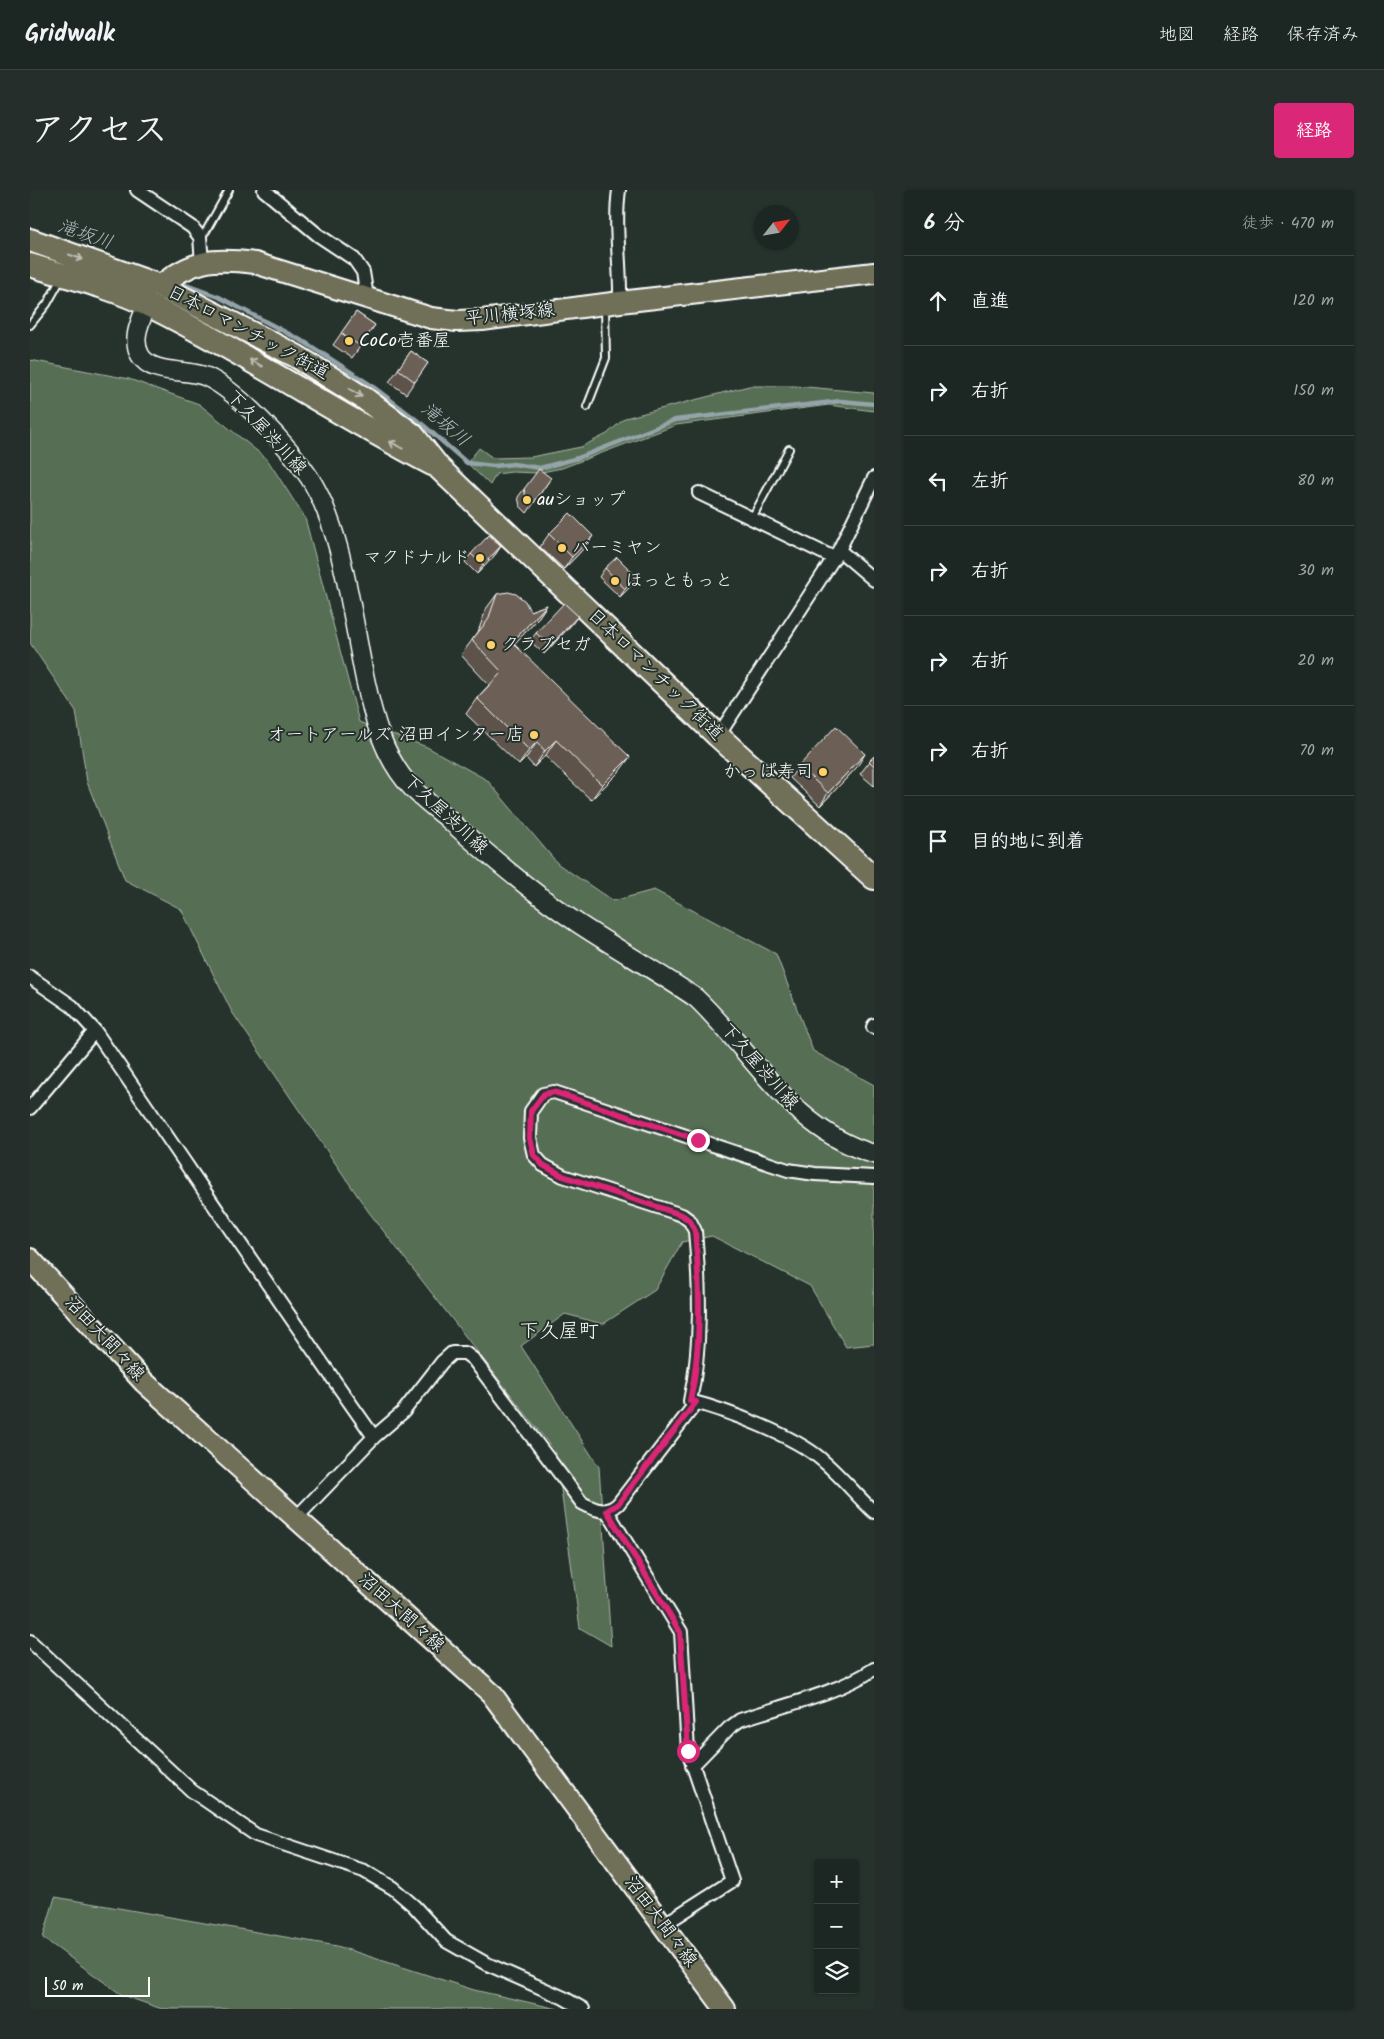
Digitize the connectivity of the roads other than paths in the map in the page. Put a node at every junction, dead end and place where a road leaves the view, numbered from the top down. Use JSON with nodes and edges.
{"nodes":[{"id":1,"x":137,"y":190,"type":"edge"},
{"id":2,"x":229,"y":190,"type":"edge"},
{"id":3,"x":264,"y":190,"type":"edge"},
{"id":4,"x":619,"y":190,"type":"edge"},
{"id":5,"x":200,"y":238,"type":"junction"},
{"id":6,"x":30,"y":240,"type":"edge"},
{"id":7,"x":202,"y":263,"type":"junction"},
{"id":8,"x":30,"y":265,"type":"edge"},
{"id":9,"x":874,"y":273,"type":"edge"},
{"id":10,"x":63,"y":275,"type":"junction"},
{"id":11,"x":160,"y":286,"type":"junction"},
{"id":12,"x":367,"y":296,"type":"junction"},
{"id":13,"x":612,"y":303,"type":"junction"},
{"id":14,"x":147,"y":305,"type":"junction"},
{"id":15,"x":30,"y":326,"type":"edge"},
{"id":16,"x":588,"y":407,"type":"dead end"},
{"id":17,"x":789,"y":449,"type":"dead end"},
{"id":18,"x":439,"y":468,"type":"junction"},
{"id":19,"x":874,"y":478,"type":"edge"},
{"id":20,"x":699,"y":492,"type":"dead end"},
{"id":21,"x":752,"y":518,"type":"junction"},
{"id":22,"x":837,"y":554,"type":"junction"},
{"id":23,"x":874,"y":580,"type":"edge"},
{"id":24,"x":718,"y":736,"type":"junction"},
{"id":25,"x":874,"y":878,"type":"edge"},
{"id":26,"x":30,"y":976,"type":"edge"},
{"id":27,"x":95,"y":1031,"type":"junction"},
{"id":28,"x":30,"y":1108,"type":"edge"},
{"id":29,"x":874,"y":1154,"type":"edge"},
{"id":30,"x":874,"y":1177,"type":"edge"},
{"id":31,"x":30,"y":1259,"type":"edge"},
{"id":32,"x":696,"y":1402,"type":"junction"},
{"id":33,"x":374,"y":1437,"type":"junction"},
{"id":34,"x":607,"y":1511,"type":"junction"},
{"id":35,"x":874,"y":1512,"type":"edge"},
{"id":36,"x":295,"y":1519,"type":"junction"},
{"id":37,"x":30,"y":1641,"type":"edge"},
{"id":38,"x":874,"y":1669,"type":"edge"},
{"id":39,"x":692,"y":1766,"type":"junction"},
{"id":40,"x":663,"y":1925,"type":"junction"},
{"id":41,"x":583,"y":2009,"type":"edge"},
{"id":42,"x":725,"y":2009,"type":"edge"}],
"edges":[{"from":1,"to":5,"type":"street"},
{"from":2,"to":5,"type":"lane"},
{"from":3,"to":12,"type":"street"},
{"from":4,"to":13,"type":"street"},
{"from":5,"to":7,"type":"street"},
{"from":6,"to":11,"type":"highway","name":"日本ロマンチック街道","one_way":true},
{"from":7,"to":11,"type":"main road","name":"平川横塚線"},
{"from":7,"to":12,"type":"main road","name":"平川横塚線"},
{"from":8,"to":10,"type":"highway","name":"日本ロマンチック街道"},
{"from":9,"to":13,"type":"main road","name":"平川横塚線"},
{"from":10,"to":14,"type":"highway","name":"日本ロマンチック街道"},
{"from":10,"to":15,"type":"lane"},
{"from":11,"to":14,"type":"highway"},
{"from":11,"to":18,"type":"highway","name":"日本ロマンチック街道","one_way":true},
{"from":12,"to":13,"type":"main road","name":"平川横塚線"},
{"from":13,"to":16,"type":"lane"},
{"from":18,"to":14,"type":"highway","name":"日本ロマンチック街道","one_way":true},
{"from":14,"to":29,"type":"main road","name":"下久屋渋川線"},
{"from":17,"to":21,"type":"lane"},
{"from":18,"to":24,"type":"highway","name":"日本ロマンチック街道"},
{"from":19,"to":22,"type":"street"},
{"from":20,"to":21,"type":"street"},
{"from":21,"to":22,"type":"street"},
{"from":22,"to":23,"type":"street"},
{"from":22,"to":24,"type":"street"},
{"from":24,"to":25,"type":"highway","name":"日本ロマンチック街道"},
{"from":26,"to":27,"type":"street"},
{"from":27,"to":28,"type":"street"},
{"from":27,"to":33,"type":"street"},
{"from":30,"to":32,"type":"street"},
{"from":31,"to":36,"type":"main road","name":"沼田大間々線"},
{"from":32,"to":34,"type":"street"},
{"from":32,"to":35,"type":"street"},
{"from":33,"to":34,"type":"street"},
{"from":33,"to":36,"type":"street"},
{"from":34,"to":39,"type":"street"},
{"from":36,"to":40,"type":"main road","name":"沼田大間々線"},
{"from":37,"to":41,"type":"street"},
{"from":38,"to":39,"type":"street"},
{"from":39,"to":40,"type":"street"},
{"from":40,"to":42,"type":"main road","name":"沼田大間々線"}]}
